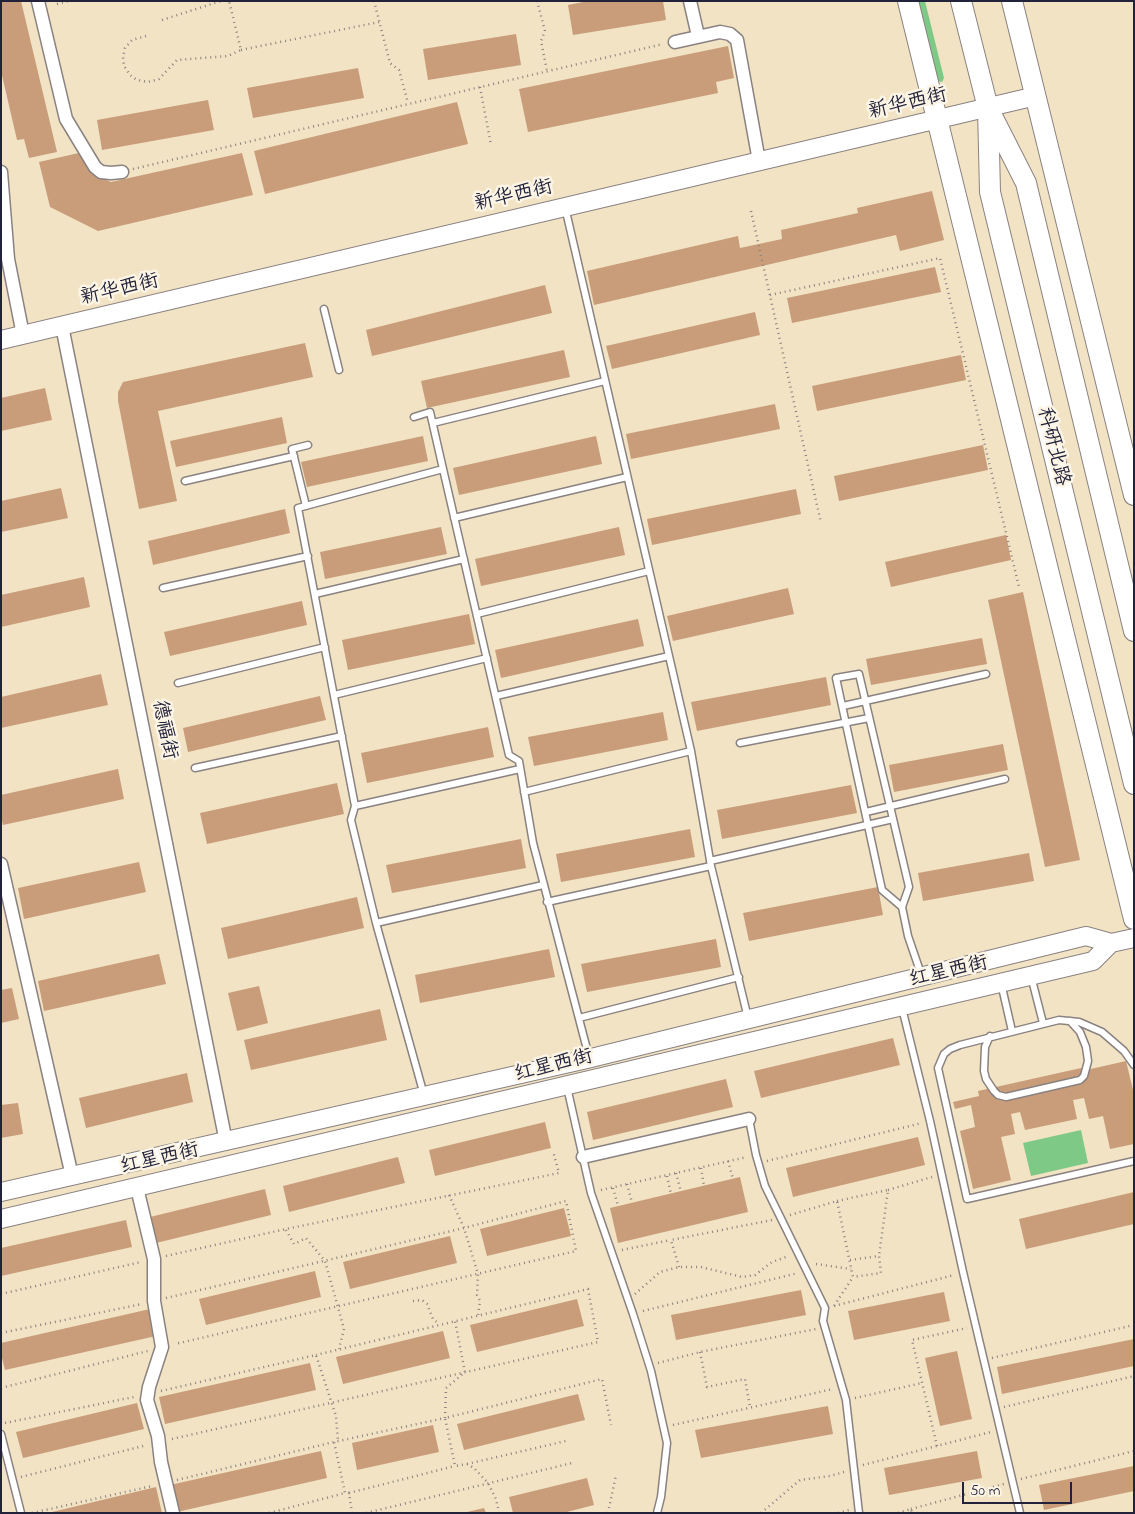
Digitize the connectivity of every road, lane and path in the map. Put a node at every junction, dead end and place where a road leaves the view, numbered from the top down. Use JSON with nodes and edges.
{"nodes":[{"id":1,"x":38,"y":1,"type":"edge"},
{"id":2,"x":69,"y":1,"type":"edge"},
{"id":3,"x":221,"y":1,"type":"edge"},
{"id":4,"x":229,"y":1,"type":"edge"},
{"id":5,"x":374,"y":1,"type":"edge"},
{"id":6,"x":537,"y":1,"type":"edge"},
{"id":7,"x":690,"y":1,"type":"edge"},
{"id":8,"x":908,"y":1,"type":"edge"},
{"id":9,"x":961,"y":1,"type":"edge"},
{"id":10,"x":1012,"y":1,"type":"edge"},
{"id":11,"x":57,"y":4,"type":"dead end"},
{"id":12,"x":162,"y":20,"type":"dead end"},
{"id":13,"x":379,"y":22,"type":"junction"},
{"id":14,"x":146,"y":36,"type":"dead end"},
{"id":15,"x":698,"y":36,"type":"junction"},
{"id":16,"x":675,"y":42,"type":"joint"},
{"id":17,"x":241,"y":50,"type":"junction"},
{"id":18,"x":547,"y":71,"type":"junction"},
{"id":19,"x":480,"y":87,"type":"junction"},
{"id":20,"x":1036,"y":96,"type":"junction"},
{"id":21,"x":408,"y":103,"type":"junction"},
{"id":22,"x":988,"y":108,"type":"junction"},
{"id":23,"x":936,"y":120,"type":"junction"},
{"id":24,"x":491,"y":145,"type":"dead end"},
{"id":25,"x":759,"y":161,"type":"junction"},
{"id":26,"x":1,"y":172,"type":"edge"},
{"id":27,"x":122,"y":172,"type":"joint"},
{"id":28,"x":565,"y":207,"type":"junction"},
{"id":29,"x":751,"y":211,"type":"dead end"},
{"id":30,"x":770,"y":295,"type":"junction"},
{"id":31,"x":324,"y":309,"type":"dead end"},
{"id":32,"x":62,"y":326,"type":"junction"},
{"id":33,"x":23,"y":335,"type":"junction"},
{"id":34,"x":1,"y":340,"type":"edge"},
{"id":35,"x":339,"y":370,"type":"dead end"},
{"id":36,"x":605,"y":380,"type":"junction"},
{"id":37,"x":414,"y":417,"type":"dead end"},
{"id":38,"x":433,"y":423,"type":"junction"},
{"id":39,"x":308,"y":445,"type":"dead end"},
{"id":40,"x":294,"y":456,"type":"junction"},
{"id":41,"x":443,"y":469,"type":"junction"},
{"id":42,"x":627,"y":477,"type":"junction"},
{"id":43,"x":185,"y":482,"type":"dead end"},
{"id":44,"x":1134,"y":495,"type":"edge"},
{"id":45,"x":306,"y":506,"type":"junction"},
{"id":46,"x":454,"y":518,"type":"junction"},
{"id":47,"x":821,"y":523,"type":"dead end"},
{"id":48,"x":308,"y":556,"type":"junction"},
{"id":49,"x":464,"y":559,"type":"junction"},
{"id":50,"x":649,"y":571,"type":"junction"},
{"id":51,"x":1019,"y":587,"type":"dead end"},
{"id":52,"x":162,"y":588,"type":"dead end"},
{"id":53,"x":315,"y":594,"type":"junction"},
{"id":54,"x":477,"y":614,"type":"junction"},
{"id":55,"x":1134,"y":631,"type":"edge"},
{"id":56,"x":325,"y":647,"type":"junction"},
{"id":57,"x":669,"y":656,"type":"junction"},
{"id":58,"x":487,"y":658,"type":"junction"},
{"id":59,"x":986,"y":674,"type":"dead end"},
{"id":60,"x":178,"y":684,"type":"dead end"},
{"id":61,"x":334,"y":695,"type":"junction"},
{"id":62,"x":496,"y":696,"type":"junction"},
{"id":63,"x":865,"y":701,"type":"junction"},
{"id":64,"x":843,"y":706,"type":"junction"},
{"id":65,"x":869,"y":718,"type":"junction"},
{"id":66,"x":846,"y":723,"type":"junction"},
{"id":67,"x":342,"y":736,"type":"junction"},
{"id":68,"x":740,"y":743,"type":"dead end"},
{"id":69,"x":690,"y":751,"type":"junction"},
{"id":70,"x":195,"y":768,"type":"dead end"},
{"id":71,"x":520,"y":770,"type":"junction"},
{"id":72,"x":1005,"y":779,"type":"dead end"},
{"id":73,"x":1134,"y":784,"type":"edge"},
{"id":74,"x":524,"y":792,"type":"junction"},
{"id":75,"x":356,"y":806,"type":"junction"},
{"id":76,"x":890,"y":806,"type":"junction"},
{"id":77,"x":866,"y":812,"type":"junction"},
{"id":78,"x":893,"y":820,"type":"junction"},
{"id":79,"x":869,"y":826,"type":"junction"},
{"id":80,"x":711,"y":863,"type":"junction"},
{"id":81,"x":1,"y":864,"type":"edge"},
{"id":82,"x":543,"y":885,"type":"junction"},
{"id":83,"x":547,"y":902,"type":"junction"},
{"id":84,"x":902,"y":907,"type":"junction"},
{"id":85,"x":1134,"y":919,"type":"edge"},
{"id":86,"x":376,"y":923,"type":"junction"},
{"id":87,"x":1134,"y":938,"type":"edge"},
{"id":88,"x":1110,"y":943,"type":"junction"},
{"id":89,"x":921,"y":975,"type":"junction"},
{"id":90,"x":1031,"y":976,"type":"junction"},
{"id":91,"x":739,"y":977,"type":"junction"},
{"id":92,"x":1000,"y":983,"type":"junction"},
{"id":93,"x":928,"y":1000,"type":"junction"},
{"id":94,"x":901,"y":1006,"type":"junction"},
{"id":95,"x":579,"y":1018,"type":"junction"},
{"id":96,"x":748,"y":1018,"type":"junction"},
{"id":97,"x":1069,"y":1020,"type":"junction"},
{"id":98,"x":1043,"y":1023,"type":"junction"},
{"id":99,"x":1012,"y":1031,"type":"junction"},
{"id":100,"x":990,"y":1036,"type":"junction"},
{"id":101,"x":589,"y":1058,"type":"junction"},
{"id":102,"x":570,"y":1062,"type":"junction"},
{"id":103,"x":1134,"y":1065,"type":"edge"},
{"id":104,"x":571,"y":1085,"type":"junction"},
{"id":105,"x":424,"y":1096,"type":"junction"},
{"id":106,"x":749,"y":1118,"type":"joint"},
{"id":107,"x":930,"y":1121,"type":"junction"},
{"id":108,"x":226,"y":1142,"type":"junction"},
{"id":109,"x":554,"y":1151,"type":"dead end"},
{"id":110,"x":756,"y":1154,"type":"junction"},
{"id":111,"x":583,"y":1157,"type":"junction"},
{"id":112,"x":728,"y":1161,"type":"junction"},
{"id":113,"x":1134,"y":1161,"type":"edge"},
{"id":114,"x":758,"y":1164,"type":"junction"},
{"id":115,"x":231,"y":1165,"type":"junction"},
{"id":116,"x":701,"y":1167,"type":"junction"},
{"id":117,"x":676,"y":1173,"type":"junction"},
{"id":118,"x":942,"y":1174,"type":"junction"},
{"id":119,"x":667,"y":1175,"type":"junction"},
{"id":120,"x":72,"y":1176,"type":"junction"},
{"id":121,"x":733,"y":1179,"type":"dead end"},
{"id":122,"x":627,"y":1184,"type":"junction"},
{"id":123,"x":704,"y":1186,"type":"dead end"},
{"id":124,"x":136,"y":1188,"type":"junction"},
{"id":125,"x":613,"y":1188,"type":"junction"},
{"id":126,"x":888,"y":1190,"type":"junction"},
{"id":127,"x":1,"y":1192,"type":"edge"},
{"id":128,"x":681,"y":1192,"type":"dead end"},
{"id":129,"x":591,"y":1193,"type":"junction"},
{"id":130,"x":672,"y":1194,"type":"dead end"},
{"id":131,"x":449,"y":1195,"type":"junction"},
{"id":132,"x":837,"y":1201,"type":"junction"},
{"id":133,"x":632,"y":1203,"type":"dead end"},
{"id":134,"x":618,"y":1206,"type":"dead end"},
{"id":135,"x":780,"y":1218,"type":"junction"},
{"id":136,"x":1,"y":1219,"type":"edge"},
{"id":137,"x":464,"y":1228,"type":"junction"},
{"id":138,"x":286,"y":1229,"type":"junction"},
{"id":139,"x":672,"y":1240,"type":"junction"},
{"id":140,"x":611,"y":1253,"type":"junction"},
{"id":141,"x":798,"y":1253,"type":"junction"},
{"id":142,"x":879,"y":1256,"type":"junction"},
{"id":143,"x":154,"y":1259,"type":"junction"},
{"id":144,"x":850,"y":1260,"type":"junction"},
{"id":145,"x":325,"y":1261,"type":"junction"},
{"id":146,"x":802,"y":1262,"type":"junction"},
{"id":147,"x":679,"y":1267,"type":"junction"},
{"id":148,"x":851,"y":1269,"type":"junction"},
{"id":149,"x":807,"y":1271,"type":"junction"},
{"id":150,"x":963,"y":1272,"type":"junction"},
{"id":151,"x":478,"y":1274,"type":"junction"},
{"id":152,"x":853,"y":1277,"type":"junction"},
{"id":153,"x":1,"y":1294,"type":"edge"},
{"id":154,"x":627,"y":1297,"type":"junction"},
{"id":155,"x":154,"y":1301,"type":"junction"},
{"id":156,"x":412,"y":1301,"type":"dead end"},
{"id":157,"x":338,"y":1306,"type":"junction"},
{"id":158,"x":633,"y":1314,"type":"junction"},
{"id":159,"x":478,"y":1315,"type":"junction"},
{"id":160,"x":455,"y":1321,"type":"junction"},
{"id":161,"x":439,"y":1324,"type":"junction"},
{"id":162,"x":1134,"y":1325,"type":"edge"},
{"id":163,"x":976,"y":1326,"type":"junction"},
{"id":164,"x":825,"y":1327,"type":"junction"},
{"id":165,"x":1,"y":1333,"type":"edge"},
{"id":166,"x":162,"y":1347,"type":"junction"},
{"id":167,"x":339,"y":1349,"type":"junction"},
{"id":168,"x":700,"y":1352,"type":"junction"},
{"id":169,"x":316,"y":1355,"type":"junction"},
{"id":170,"x":984,"y":1360,"type":"junction"},
{"id":171,"x":648,"y":1365,"type":"junction"},
{"id":172,"x":465,"y":1372,"type":"junction"},
{"id":173,"x":1134,"y":1376,"type":"edge"},
{"id":174,"x":922,"y":1384,"type":"junction"},
{"id":175,"x":842,"y":1387,"type":"junction"},
{"id":176,"x":1,"y":1388,"type":"edge"},
{"id":177,"x":148,"y":1395,"type":"junction"},
{"id":178,"x":846,"y":1400,"type":"junction"},
{"id":179,"x":332,"y":1402,"type":"junction"},
{"id":180,"x":750,"y":1407,"type":"junction"},
{"id":181,"x":995,"y":1409,"type":"junction"},
{"id":182,"x":445,"y":1418,"type":"junction"},
{"id":183,"x":1,"y":1424,"type":"edge"},
{"id":184,"x":611,"y":1425,"type":"dead end"},
{"id":185,"x":663,"y":1427,"type":"junction"},
{"id":186,"x":1000,"y":1430,"type":"junction"},
{"id":187,"x":1,"y":1434,"type":"edge"},
{"id":188,"x":566,"y":1440,"type":"dead end"},
{"id":189,"x":159,"y":1442,"type":"junction"},
{"id":190,"x":336,"y":1442,"type":"junction"},
{"id":191,"x":937,"y":1446,"type":"junction"},
{"id":192,"x":1134,"y":1451,"type":"edge"},
{"id":193,"x":572,"y":1463,"type":"dead end"},
{"id":194,"x":467,"y":1464,"type":"junction"},
{"id":195,"x":455,"y":1466,"type":"junction"},
{"id":196,"x":854,"y":1467,"type":"junction"},
{"id":197,"x":616,"y":1475,"type":"dead end"},
{"id":198,"x":12,"y":1479,"type":"junction"},
{"id":199,"x":1012,"y":1481,"type":"junction"},
{"id":200,"x":166,"y":1483,"type":"junction"},
{"id":201,"x":488,"y":1483,"type":"junction"},
{"id":202,"x":347,"y":1493,"type":"junction"},
{"id":203,"x":911,"y":1511,"type":"edge"},
{"id":204,"x":21,"y":1513,"type":"edge"},
{"id":205,"x":32,"y":1513,"type":"edge"},
{"id":206,"x":173,"y":1513,"type":"edge"},
{"id":207,"x":269,"y":1513,"type":"edge"},
{"id":208,"x":352,"y":1513,"type":"edge"},
{"id":209,"x":366,"y":1513,"type":"edge"},
{"id":210,"x":499,"y":1513,"type":"edge"},
{"id":211,"x":608,"y":1513,"type":"edge"},
{"id":212,"x":657,"y":1513,"type":"edge"},
{"id":213,"x":761,"y":1513,"type":"edge"},
{"id":214,"x":859,"y":1513,"type":"edge"},
{"id":215,"x":898,"y":1513,"type":"edge"},
{"id":216,"x":1020,"y":1513,"type":"edge"}],
"edges":[{"from":1,"to":27,"type":"street"},
{"from":2,"to":11,"type":"path"},
{"from":3,"to":12,"type":"path"},
{"from":4,"to":17,"type":"path"},
{"from":5,"to":13,"type":"path"},
{"from":6,"to":18,"type":"path"},
{"from":7,"to":15,"type":"street"},
{"from":8,"to":23,"type":"main road"},
{"from":9,"to":22,"type":"main road","name":"科研北路"},
{"from":10,"to":20,"type":"main road"},
{"from":13,"to":17,"type":"path"},
{"from":13,"to":21,"type":"path"},
{"from":14,"to":17,"type":"path"},
{"from":15,"to":16,"type":"street"},
{"from":15,"to":25,"type":"street"},
{"from":16,"to":18,"type":"path"},
{"from":18,"to":19,"type":"path"},
{"from":19,"to":21,"type":"path"},
{"from":19,"to":24,"type":"path"},
{"from":20,"to":22,"type":"main road","name":"新华西街"},
{"from":20,"to":44,"type":"main road"},
{"from":21,"to":27,"type":"path"},
{"from":22,"to":23,"type":"main road","name":"新华西街"},
{"from":22,"to":55,"type":"main road","name":"科研北路"},
{"from":22,"to":73,"type":"main road","name":"科研北路"},
{"from":23,"to":25,"type":"main road","name":"新华西街"},
{"from":23,"to":85,"type":"main road"},
{"from":25,"to":28,"type":"main road","name":"新华西街"},
{"from":26,"to":33,"type":"street"},
{"from":28,"to":32,"type":"main road","name":"新华西街"},
{"from":28,"to":36,"type":"lane"},
{"from":29,"to":30,"type":"path"},
{"from":30,"to":47,"type":"path"},
{"from":30,"to":51,"type":"path"},
{"from":31,"to":35,"type":"lane"},
{"from":32,"to":33,"type":"main road","name":"新华西街"},
{"from":32,"to":108,"type":"street","name":"德福街"},
{"from":33,"to":34,"type":"main road","name":"新华西街"},
{"from":36,"to":38,"type":"lane"},
{"from":36,"to":42,"type":"lane"},
{"from":37,"to":38,"type":"lane"},
{"from":38,"to":41,"type":"lane"},
{"from":39,"to":40,"type":"lane"},
{"from":40,"to":43,"type":"lane"},
{"from":40,"to":45,"type":"lane"},
{"from":41,"to":45,"type":"lane"},
{"from":41,"to":46,"type":"lane"},
{"from":42,"to":46,"type":"lane"},
{"from":42,"to":50,"type":"lane"},
{"from":45,"to":48,"type":"lane"},
{"from":46,"to":49,"type":"lane"},
{"from":48,"to":52,"type":"lane"},
{"from":48,"to":53,"type":"lane"},
{"from":49,"to":53,"type":"lane"},
{"from":49,"to":54,"type":"lane"},
{"from":50,"to":54,"type":"lane"},
{"from":50,"to":57,"type":"lane"},
{"from":53,"to":56,"type":"lane"},
{"from":54,"to":58,"type":"lane"},
{"from":56,"to":60,"type":"lane"},
{"from":56,"to":61,"type":"lane"},
{"from":57,"to":62,"type":"lane"},
{"from":57,"to":69,"type":"lane"},
{"from":58,"to":61,"type":"lane"},
{"from":58,"to":62,"type":"lane"},
{"from":59,"to":63,"type":"lane"},
{"from":61,"to":67,"type":"lane"},
{"from":62,"to":71,"type":"lane"},
{"from":63,"to":64,"type":"lane"},
{"from":63,"to":64,"type":"lane"},
{"from":63,"to":65,"type":"lane"},
{"from":64,"to":66,"type":"lane"},
{"from":65,"to":66,"type":"lane"},
{"from":65,"to":76,"type":"lane"},
{"from":66,"to":68,"type":"lane"},
{"from":66,"to":77,"type":"lane"},
{"from":67,"to":70,"type":"lane"},
{"from":67,"to":75,"type":"lane"},
{"from":69,"to":74,"type":"lane"},
{"from":69,"to":80,"type":"lane"},
{"from":71,"to":74,"type":"lane"},
{"from":71,"to":75,"type":"lane"},
{"from":72,"to":76,"type":"lane"},
{"from":74,"to":82,"type":"lane"},
{"from":75,"to":86,"type":"lane"},
{"from":76,"to":77,"type":"lane"},
{"from":76,"to":78,"type":"lane"},
{"from":77,"to":79,"type":"lane"},
{"from":78,"to":79,"type":"lane"},
{"from":78,"to":84,"type":"lane"},
{"from":79,"to":80,"type":"lane"},
{"from":79,"to":84,"type":"lane"},
{"from":80,"to":83,"type":"lane"},
{"from":80,"to":91,"type":"lane"},
{"from":81,"to":120,"type":"street"},
{"from":82,"to":83,"type":"lane"},
{"from":82,"to":86,"type":"lane"},
{"from":83,"to":95,"type":"lane"},
{"from":84,"to":89,"type":"lane"},
{"from":86,"to":105,"type":"lane"},
{"from":87,"to":88,"type":"main road","name":"红星西街"},
{"from":88,"to":89,"type":"main road","name":"红星西街"},
{"from":88,"to":90,"type":"main road","name":"红星西街"},
{"from":89,"to":93,"type":"main road"},
{"from":89,"to":96,"type":"main road","name":"红星西街"},
{"from":90,"to":92,"type":"main road","name":"红星西街"},
{"from":90,"to":98,"type":"lane"},
{"from":91,"to":95,"type":"lane"},
{"from":91,"to":96,"type":"lane"},
{"from":92,"to":93,"type":"main road","name":"红星西街"},
{"from":92,"to":99,"type":"lane"},
{"from":93,"to":94,"type":"main road","name":"红星西街"},
{"from":94,"to":104,"type":"main road","name":"红星西街"},
{"from":94,"to":107,"type":"lane"},
{"from":95,"to":101,"type":"lane"},
{"from":96,"to":101,"type":"main road","name":"红星西街"},
{"from":97,"to":98,"type":"lane"},
{"from":97,"to":100,"type":"lane"},
{"from":97,"to":103,"type":"lane"},
{"from":98,"to":99,"type":"lane"},
{"from":99,"to":100,"type":"lane"},
{"from":100,"to":113,"type":"lane"},
{"from":101,"to":102,"type":"main road","name":"红星西街"},
{"from":102,"to":104,"type":"main road"},
{"from":102,"to":105,"type":"main road","name":"红星西街"},
{"from":104,"to":111,"type":"lane"},
{"from":104,"to":115,"type":"main road","name":"红星西街"},
{"from":105,"to":108,"type":"main road","name":"红星西街"},
{"from":106,"to":110,"type":"lane"},
{"from":106,"to":111,"type":"street"},
{"from":107,"to":114,"type":"path"},
{"from":107,"to":118,"type":"lane"},
{"from":108,"to":115,"type":"main road"},
{"from":108,"to":120,"type":"main road","name":"红星西街"},
{"from":109,"to":131,"type":"path"},
{"from":110,"to":112,"type":"path"},
{"from":110,"to":114,"type":"lane"},
{"from":111,"to":129,"type":"lane"},
{"from":112,"to":116,"type":"path"},
{"from":112,"to":121,"type":"path"},
{"from":114,"to":135,"type":"lane"},
{"from":115,"to":124,"type":"main road","name":"红星西街"},
{"from":116,"to":117,"type":"path"},
{"from":116,"to":123,"type":"path"},
{"from":117,"to":119,"type":"path"},
{"from":117,"to":128,"type":"path"},
{"from":118,"to":126,"type":"path"},
{"from":118,"to":150,"type":"lane"},
{"from":119,"to":122,"type":"path"},
{"from":119,"to":130,"type":"path"},
{"from":120,"to":127,"type":"main road","name":"红星西街"},
{"from":122,"to":125,"type":"path"},
{"from":122,"to":133,"type":"path"},
{"from":124,"to":136,"type":"main road","name":"红星西街"},
{"from":124,"to":143,"type":"street"},
{"from":125,"to":129,"type":"path"},
{"from":125,"to":134,"type":"path"},
{"from":126,"to":132,"type":"path"},
{"from":126,"to":142,"type":"path"},
{"from":129,"to":140,"type":"lane"},
{"from":131,"to":137,"type":"path"},
{"from":131,"to":138,"type":"path"},
{"from":132,"to":135,"type":"path"},
{"from":132,"to":144,"type":"path"},
{"from":135,"to":139,"type":"path"},
{"from":135,"to":141,"type":"lane"},
{"from":137,"to":145,"type":"path"},
{"from":137,"to":151,"type":"path"},
{"from":137,"to":151,"type":"path"},
{"from":138,"to":143,"type":"path"},
{"from":138,"to":145,"type":"path"},
{"from":139,"to":140,"type":"path"},
{"from":139,"to":147,"type":"path"},
{"from":140,"to":154,"type":"lane"},
{"from":141,"to":146,"type":"lane"},
{"from":141,"to":147,"type":"path"},
{"from":142,"to":144,"type":"path"},
{"from":142,"to":152,"type":"path"},
{"from":143,"to":153,"type":"path"},
{"from":143,"to":155,"type":"street"},
{"from":144,"to":148,"type":"path"},
{"from":145,"to":155,"type":"path"},
{"from":145,"to":157,"type":"path"},
{"from":146,"to":148,"type":"path"},
{"from":146,"to":149,"type":"lane"},
{"from":147,"to":154,"type":"path"},
{"from":148,"to":152,"type":"path"},
{"from":149,"to":158,"type":"path"},
{"from":149,"to":164,"type":"lane"},
{"from":150,"to":152,"type":"path"},
{"from":150,"to":163,"type":"lane"},
{"from":151,"to":157,"type":"path"},
{"from":151,"to":159,"type":"path"},
{"from":154,"to":158,"type":"lane"},
{"from":155,"to":165,"type":"path"},
{"from":155,"to":166,"type":"street"},
{"from":156,"to":161,"type":"path"},
{"from":157,"to":166,"type":"path"},
{"from":157,"to":167,"type":"path"},
{"from":158,"to":171,"type":"lane"},
{"from":159,"to":160,"type":"path"},
{"from":159,"to":172,"type":"path"},
{"from":160,"to":161,"type":"path"},
{"from":160,"to":172,"type":"path"},
{"from":161,"to":167,"type":"path"},
{"from":162,"to":170,"type":"path"},
{"from":163,"to":170,"type":"lane"},
{"from":163,"to":174,"type":"path"},
{"from":164,"to":168,"type":"path"},
{"from":164,"to":175,"type":"lane"},
{"from":166,"to":176,"type":"path"},
{"from":166,"to":177,"type":"street"},
{"from":167,"to":169,"type":"path"},
{"from":168,"to":171,"type":"path"},
{"from":168,"to":180,"type":"path"},
{"from":169,"to":177,"type":"path"},
{"from":169,"to":179,"type":"path"},
{"from":170,"to":181,"type":"lane"},
{"from":171,"to":185,"type":"lane"},
{"from":172,"to":179,"type":"path"},
{"from":172,"to":182,"type":"path"},
{"from":173,"to":181,"type":"path"},
{"from":174,"to":178,"type":"path"},
{"from":174,"to":191,"type":"path"},
{"from":175,"to":178,"type":"lane"},
{"from":175,"to":180,"type":"path"},
{"from":177,"to":183,"type":"path"},
{"from":177,"to":189,"type":"street"},
{"from":178,"to":196,"type":"lane"},
{"from":179,"to":189,"type":"path"},
{"from":179,"to":190,"type":"path"},
{"from":180,"to":185,"type":"path"},
{"from":181,"to":186,"type":"lane"},
{"from":182,"to":184,"type":"path"},
{"from":182,"to":190,"type":"path"},
{"from":182,"to":195,"type":"path"},
{"from":185,"to":212,"type":"lane"},
{"from":186,"to":191,"type":"path"},
{"from":186,"to":199,"type":"lane"},
{"from":187,"to":198,"type":"lane"},
{"from":188,"to":194,"type":"path"},
{"from":189,"to":198,"type":"path"},
{"from":189,"to":200,"type":"street"},
{"from":190,"to":200,"type":"path"},
{"from":190,"to":202,"type":"path"},
{"from":191,"to":196,"type":"path"},
{"from":192,"to":199,"type":"path"},
{"from":193,"to":201,"type":"path"},
{"from":194,"to":195,"type":"path"},
{"from":194,"to":201,"type":"path"},
{"from":195,"to":202,"type":"path"},
{"from":196,"to":213,"type":"path"},
{"from":196,"to":214,"type":"lane"},
{"from":197,"to":211,"type":"path"},
{"from":198,"to":204,"type":"lane"},
{"from":199,"to":203,"type":"path"},
{"from":199,"to":216,"type":"lane"},
{"from":200,"to":205,"type":"path"},
{"from":200,"to":206,"type":"street"},
{"from":201,"to":209,"type":"path"},
{"from":201,"to":210,"type":"path"},
{"from":202,"to":207,"type":"path"},
{"from":202,"to":208,"type":"path"},
{"from":203,"to":215,"type":"path"}]}
